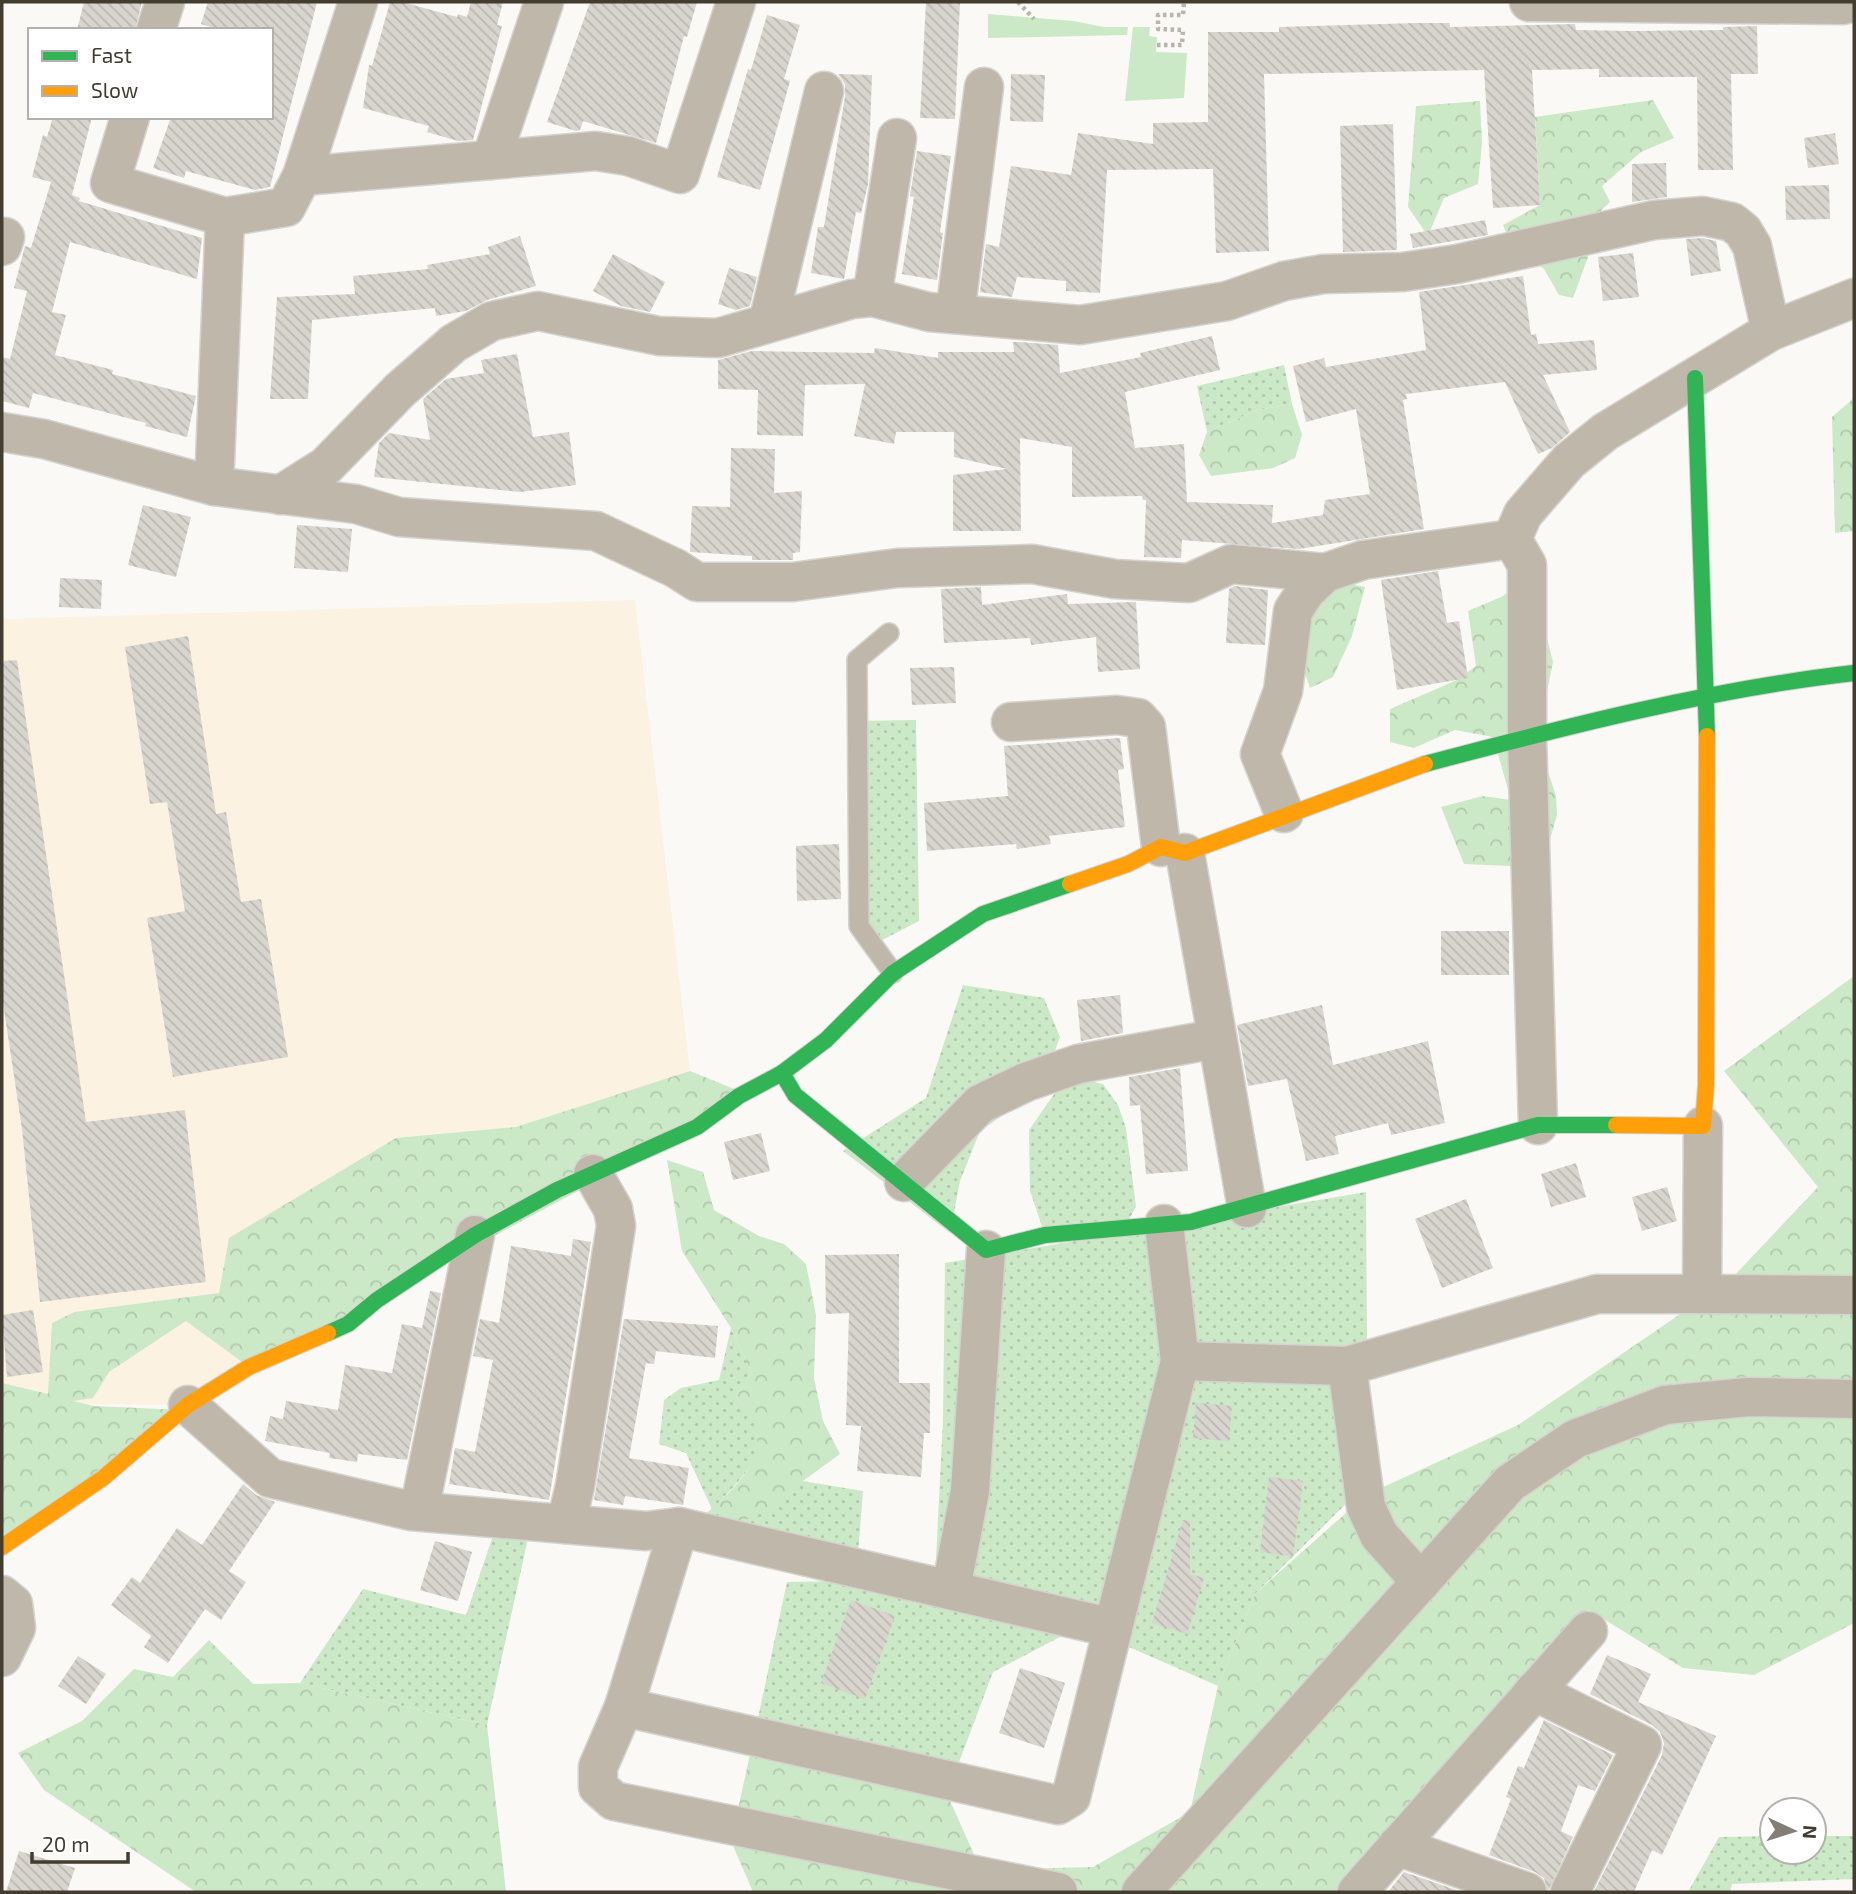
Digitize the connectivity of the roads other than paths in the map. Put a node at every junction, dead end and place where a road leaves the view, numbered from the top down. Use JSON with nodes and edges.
{"nodes":[{"id":1,"x":165,"y":2,"type":"edge"},
{"id":2,"x":358,"y":2,"type":"edge"},
{"id":3,"x":544,"y":2,"type":"edge"},
{"id":4,"x":736,"y":2,"type":"edge"},
{"id":5,"x":1529,"y":2,"type":"edge"},
{"id":6,"x":1619,"y":2,"type":"edge"},
{"id":7,"x":1844,"y":5,"type":"dead end"},
{"id":8,"x":157,"y":28,"type":"edge"},
{"id":9,"x":984,"y":87,"type":"dead end"},
{"id":10,"x":824,"y":91,"type":"dead end"},
{"id":11,"x":129,"y":119,"type":"edge"},
{"id":12,"x":897,"y":138,"type":"dead end"},
{"id":13,"x":491,"y":160,"type":"junction"},
{"id":14,"x":302,"y":176,"type":"junction"},
{"id":15,"x":225,"y":218,"type":"junction"},
{"id":16,"x":872,"y":297,"type":"junction"},
{"id":17,"x":1854,"y":298,"type":"edge"},
{"id":18,"x":955,"y":314,"type":"junction"},
{"id":19,"x":768,"y":323,"type":"junction"},
{"id":20,"x":1771,"y":331,"type":"junction"},
{"id":21,"x":1695,"y":378,"type":"junction"},
{"id":22,"x":2,"y":432,"type":"edge"},
{"id":23,"x":214,"y":486,"type":"junction"},
{"id":24,"x":280,"y":495,"type":"junction"},
{"id":25,"x":1512,"y":539,"type":"junction"},
{"id":26,"x":1325,"y":572,"type":"junction"},
{"id":27,"x":889,"y":633,"type":"dead end"},
{"id":28,"x":1854,"y":673,"type":"edge"},
{"id":29,"x":1707,"y":699,"type":"junction"},
{"id":30,"x":1011,"y":722,"type":"dead end"},
{"id":31,"x":1527,"y":737,"type":"junction"},
{"id":32,"x":1284,"y":813,"type":"junction"},
{"id":33,"x":1173,"y":850,"type":"junction"},
{"id":34,"x":893,"y":973,"type":"junction"},
{"id":35,"x":1215,"y":1039,"type":"junction"},
{"id":36,"x":782,"y":1073,"type":"junction"},
{"id":37,"x":1538,"y":1125,"type":"junction"},
{"id":38,"x":1703,"y":1126,"type":"junction"},
{"id":39,"x":593,"y":1174,"type":"junction"},
{"id":40,"x":904,"y":1182,"type":"junction"},
{"id":41,"x":1247,"y":1208,"type":"junction"},
{"id":42,"x":1164,"y":1224,"type":"junction"},
{"id":43,"x":475,"y":1235,"type":"junction"},
{"id":44,"x":986,"y":1250,"type":"junction"},
{"id":45,"x":1702,"y":1294,"type":"junction"},
{"id":46,"x":1854,"y":1295,"type":"edge"},
{"id":47,"x":1180,"y":1361,"type":"junction"},
{"id":48,"x":1347,"y":1366,"type":"junction"},
{"id":49,"x":1854,"y":1399,"type":"edge"},
{"id":50,"x":188,"y":1405,"type":"junction"},
{"id":51,"x":419,"y":1511,"type":"junction"},
{"id":52,"x":566,"y":1524,"type":"junction"},
{"id":53,"x":679,"y":1527,"type":"junction"},
{"id":54,"x":2,"y":1547,"type":"edge"},
{"id":55,"x":1421,"y":1581,"type":"junction"},
{"id":56,"x":951,"y":1589,"type":"junction"},
{"id":57,"x":2,"y":1595,"type":"edge"},
{"id":58,"x":1113,"y":1628,"type":"junction"},
{"id":59,"x":1588,"y":1632,"type":"dead end"},
{"id":60,"x":2,"y":1657,"type":"edge"},
{"id":61,"x":1534,"y":1691,"type":"junction"},
{"id":62,"x":624,"y":1707,"type":"junction"},
{"id":63,"x":1397,"y":1846,"type":"junction"},
{"id":64,"x":1058,"y":1892,"type":"edge"},
{"id":65,"x":1141,"y":1892,"type":"edge"},
{"id":66,"x":1357,"y":1892,"type":"edge"},
{"id":67,"x":1527,"y":1892,"type":"edge"},
{"id":68,"x":1570,"y":1892,"type":"edge"}],
"edges":[{"from":1,"to":8,"type":"street"},
{"from":2,"to":14,"type":"street"},
{"from":3,"to":13,"type":"street"},
{"from":4,"to":13,"type":"street"},
{"from":5,"to":6,"type":"street"},
{"from":6,"to":7,"type":"street"},
{"from":9,"to":18,"type":"street"},
{"from":10,"to":19,"type":"street"},
{"from":11,"to":15,"type":"street"},
{"from":12,"to":16,"type":"street"},
{"from":13,"to":14,"type":"street"},
{"from":14,"to":15,"type":"street"},
{"from":15,"to":23,"type":"street"},
{"from":16,"to":18,"type":"street"},
{"from":16,"to":19,"type":"street"},
{"from":17,"to":20,"type":"street"},
{"from":18,"to":20,"type":"street"},
{"from":19,"to":24,"type":"street"},
{"from":20,"to":21,"type":"street"},
{"from":21,"to":25,"type":"street"},
{"from":21,"to":29,"type":"street"},
{"from":22,"to":23,"type":"street"},
{"from":23,"to":24,"type":"street"},
{"from":24,"to":26,"type":"street"},
{"from":25,"to":26,"type":"street"},
{"from":25,"to":31,"type":"street"},
{"from":26,"to":32,"type":"street"},
{"from":27,"to":34,"type":"lane"},
{"from":28,"to":29,"type":"street"},
{"from":29,"to":31,"type":"street"},
{"from":29,"to":38,"type":"street"},
{"from":30,"to":33,"type":"street"},
{"from":31,"to":32,"type":"street"},
{"from":31,"to":37,"type":"street"},
{"from":32,"to":33,"type":"street"},
{"from":33,"to":34,"type":"street"},
{"from":33,"to":35,"type":"street"},
{"from":34,"to":36,"type":"street"},
{"from":35,"to":40,"type":"street"},
{"from":35,"to":41,"type":"street"},
{"from":36,"to":39,"type":"street"},
{"from":36,"to":40,"type":"street"},
{"from":37,"to":38,"type":"street"},
{"from":37,"to":41,"type":"street"},
{"from":38,"to":45,"type":"street"},
{"from":39,"to":43,"type":"street"},
{"from":39,"to":52,"type":"street"},
{"from":40,"to":44,"type":"street"},
{"from":41,"to":42,"type":"street"},
{"from":42,"to":44,"type":"street"},
{"from":42,"to":47,"type":"street"},
{"from":43,"to":50,"type":"street"},
{"from":43,"to":51,"type":"street"},
{"from":44,"to":56,"type":"street"},
{"from":45,"to":46,"type":"street"},
{"from":45,"to":48,"type":"street"},
{"from":47,"to":48,"type":"street"},
{"from":47,"to":58,"type":"street"},
{"from":48,"to":55,"type":"street"},
{"from":49,"to":55,"type":"street"},
{"from":50,"to":51,"type":"street"},
{"from":50,"to":54,"type":"street"},
{"from":51,"to":52,"type":"street"},
{"from":52,"to":53,"type":"street"},
{"from":53,"to":56,"type":"street"},
{"from":53,"to":62,"type":"street"},
{"from":55,"to":65,"type":"street"},
{"from":56,"to":58,"type":"street"},
{"from":57,"to":60,"type":"street"},
{"from":58,"to":62,"type":"street"},
{"from":59,"to":61,"type":"street"},
{"from":61,"to":63,"type":"street"},
{"from":61,"to":68,"type":"street"},
{"from":62,"to":64,"type":"street"},
{"from":63,"to":66,"type":"street"},
{"from":63,"to":67,"type":"street"}]}
